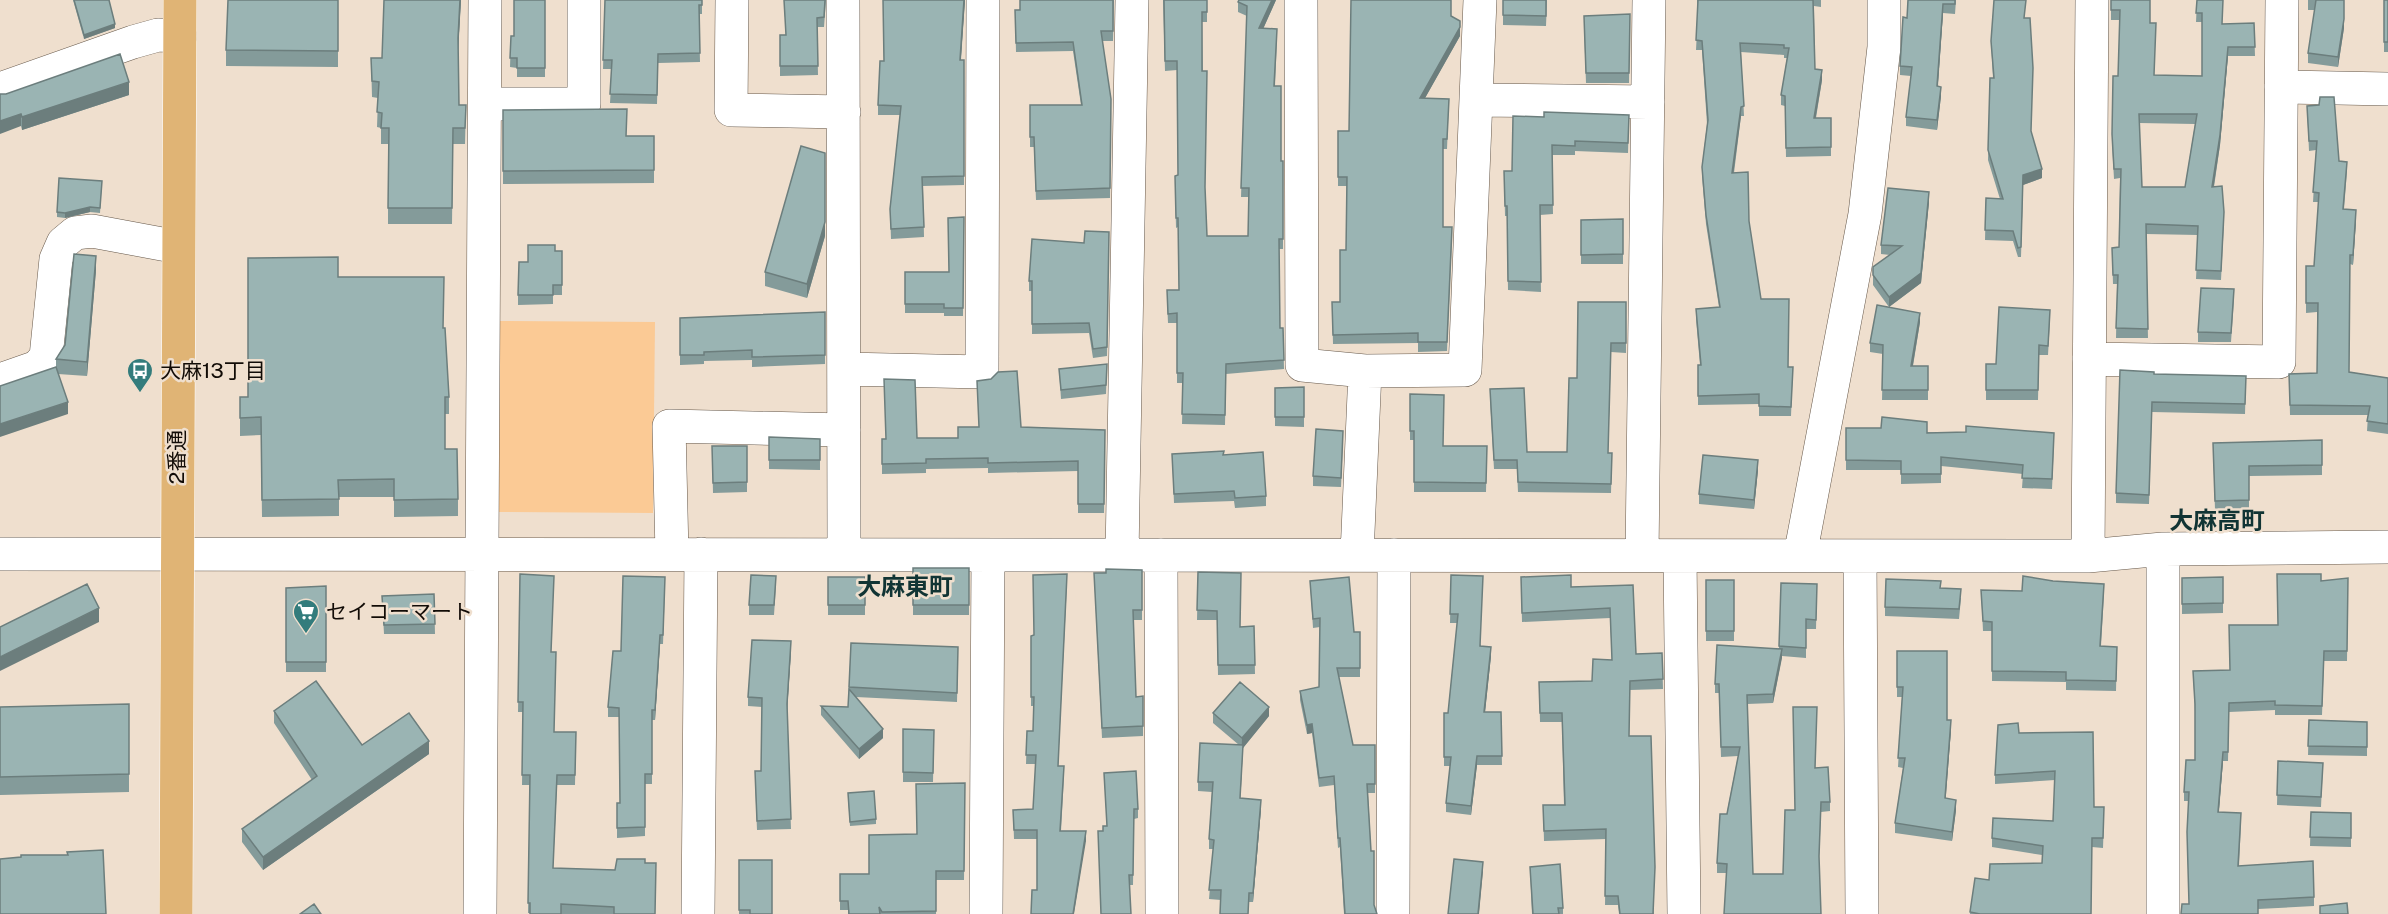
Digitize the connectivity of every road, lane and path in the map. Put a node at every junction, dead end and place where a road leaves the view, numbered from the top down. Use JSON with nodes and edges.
{"nodes":[{"id":1,"x":180,"y":0,"type":"edge"},
{"id":2,"x":485,"y":0,"type":"edge"},
{"id":3,"x":584,"y":0,"type":"edge"},
{"id":4,"x":732,"y":0,"type":"edge"},
{"id":5,"x":843,"y":0,"type":"edge"},
{"id":6,"x":983,"y":0,"type":"edge"},
{"id":7,"x":1132,"y":0,"type":"edge"},
{"id":8,"x":1301,"y":0,"type":"edge"},
{"id":9,"x":1480,"y":0,"type":"edge"},
{"id":10,"x":1649,"y":0,"type":"edge"},
{"id":11,"x":1884,"y":0,"type":"edge"},
{"id":12,"x":2092,"y":0,"type":"edge"},
{"id":13,"x":2282,"y":0,"type":"edge"},
{"id":14,"x":180,"y":36,"type":"junction"},
{"id":15,"x":2282,"y":87,"type":"junction"},
{"id":16,"x":0,"y":89,"type":"edge"},
{"id":17,"x":2388,"y":89,"type":"edge"},
{"id":18,"x":1476,"y":100,"type":"junction"},
{"id":19,"x":1648,"y":102,"type":"junction"},
{"id":20,"x":486,"y":104,"type":"junction"},
{"id":21,"x":844,"y":112,"type":"junction"},
{"id":22,"x":178,"y":247,"type":"junction"},
{"id":23,"x":2089,"y":359,"type":"junction"},
{"id":24,"x":844,"y":369,"type":"junction"},
{"id":25,"x":1365,"y":371,"type":"junction"},
{"id":26,"x":0,"y":380,"type":"edge"},
{"id":27,"x":844,"y":430,"type":"junction"},
{"id":28,"x":2388,"y":547,"type":"edge"},
{"id":29,"x":2163,"y":549,"type":"junction"},
{"id":30,"x":0,"y":554,"type":"edge"},
{"id":31,"x":177,"y":554,"type":"junction"},
{"id":32,"x":481,"y":554,"type":"junction"},
{"id":33,"x":686,"y":554,"type":"junction"},
{"id":34,"x":844,"y":554,"type":"junction"},
{"id":35,"x":988,"y":555,"type":"junction"},
{"id":36,"x":1122,"y":555,"type":"junction"},
{"id":37,"x":1161,"y":555,"type":"junction"},
{"id":38,"x":1357,"y":555,"type":"junction"},
{"id":39,"x":1394,"y":555,"type":"junction"},
{"id":40,"x":1642,"y":555,"type":"junction"},
{"id":41,"x":1680,"y":556,"type":"junction"},
{"id":42,"x":1800,"y":556,"type":"junction"},
{"id":43,"x":1860,"y":556,"type":"junction"},
{"id":44,"x":2088,"y":556,"type":"junction"},
{"id":45,"x":176,"y":914,"type":"edge"},
{"id":46,"x":480,"y":914,"type":"edge"},
{"id":47,"x":698,"y":914,"type":"edge"},
{"id":48,"x":986,"y":914,"type":"edge"},
{"id":49,"x":1162,"y":914,"type":"edge"},
{"id":50,"x":1393,"y":914,"type":"edge"},
{"id":51,"x":1684,"y":914,"type":"edge"},
{"id":52,"x":1862,"y":914,"type":"edge"},
{"id":53,"x":2163,"y":914,"type":"edge"}],
"edges":[{"from":1,"to":14,"type":"main road","name":"2番通"},
{"from":2,"to":20,"type":"street"},
{"from":3,"to":20,"type":"street"},
{"from":4,"to":21,"type":"street"},
{"from":5,"to":21,"type":"street"},
{"from":6,"to":24,"type":"street"},
{"from":7,"to":36,"type":"street"},
{"from":8,"to":25,"type":"street"},
{"from":9,"to":18,"type":"street"},
{"from":10,"to":19,"type":"street"},
{"from":11,"to":42,"type":"street"},
{"from":12,"to":23,"type":"street"},
{"from":13,"to":15,"type":"street"},
{"from":14,"to":16,"type":"street"},
{"from":14,"to":22,"type":"main road","name":"2番通"},
{"from":15,"to":17,"type":"street"},
{"from":15,"to":23,"type":"street"},
{"from":18,"to":19,"type":"street"},
{"from":18,"to":25,"type":"street"},
{"from":19,"to":40,"type":"street"},
{"from":20,"to":32,"type":"street"},
{"from":21,"to":24,"type":"street"},
{"from":22,"to":26,"type":"street"},
{"from":22,"to":31,"type":"main road","name":"2番通"},
{"from":23,"to":44,"type":"street"},
{"from":24,"to":27,"type":"street"},
{"from":25,"to":38,"type":"street"},
{"from":27,"to":33,"type":"street"},
{"from":27,"to":34,"type":"street"},
{"from":28,"to":29,"type":"street"},
{"from":29,"to":44,"type":"street"},
{"from":29,"to":53,"type":"street"},
{"from":30,"to":31,"type":"street"},
{"from":31,"to":32,"type":"street"},
{"from":31,"to":45,"type":"main road","name":"2番通"},
{"from":32,"to":33,"type":"street"},
{"from":32,"to":46,"type":"street"},
{"from":33,"to":34,"type":"street"},
{"from":33,"to":47,"type":"street"},
{"from":34,"to":35,"type":"street"},
{"from":35,"to":36,"type":"street"},
{"from":35,"to":48,"type":"street"},
{"from":36,"to":37,"type":"street"},
{"from":37,"to":38,"type":"street"},
{"from":37,"to":49,"type":"street"},
{"from":38,"to":39,"type":"street"},
{"from":39,"to":40,"type":"street"},
{"from":39,"to":50,"type":"street"},
{"from":40,"to":41,"type":"street"},
{"from":41,"to":42,"type":"street"},
{"from":41,"to":51,"type":"street"},
{"from":42,"to":43,"type":"street"},
{"from":43,"to":44,"type":"street"},
{"from":43,"to":52,"type":"street"}]}
